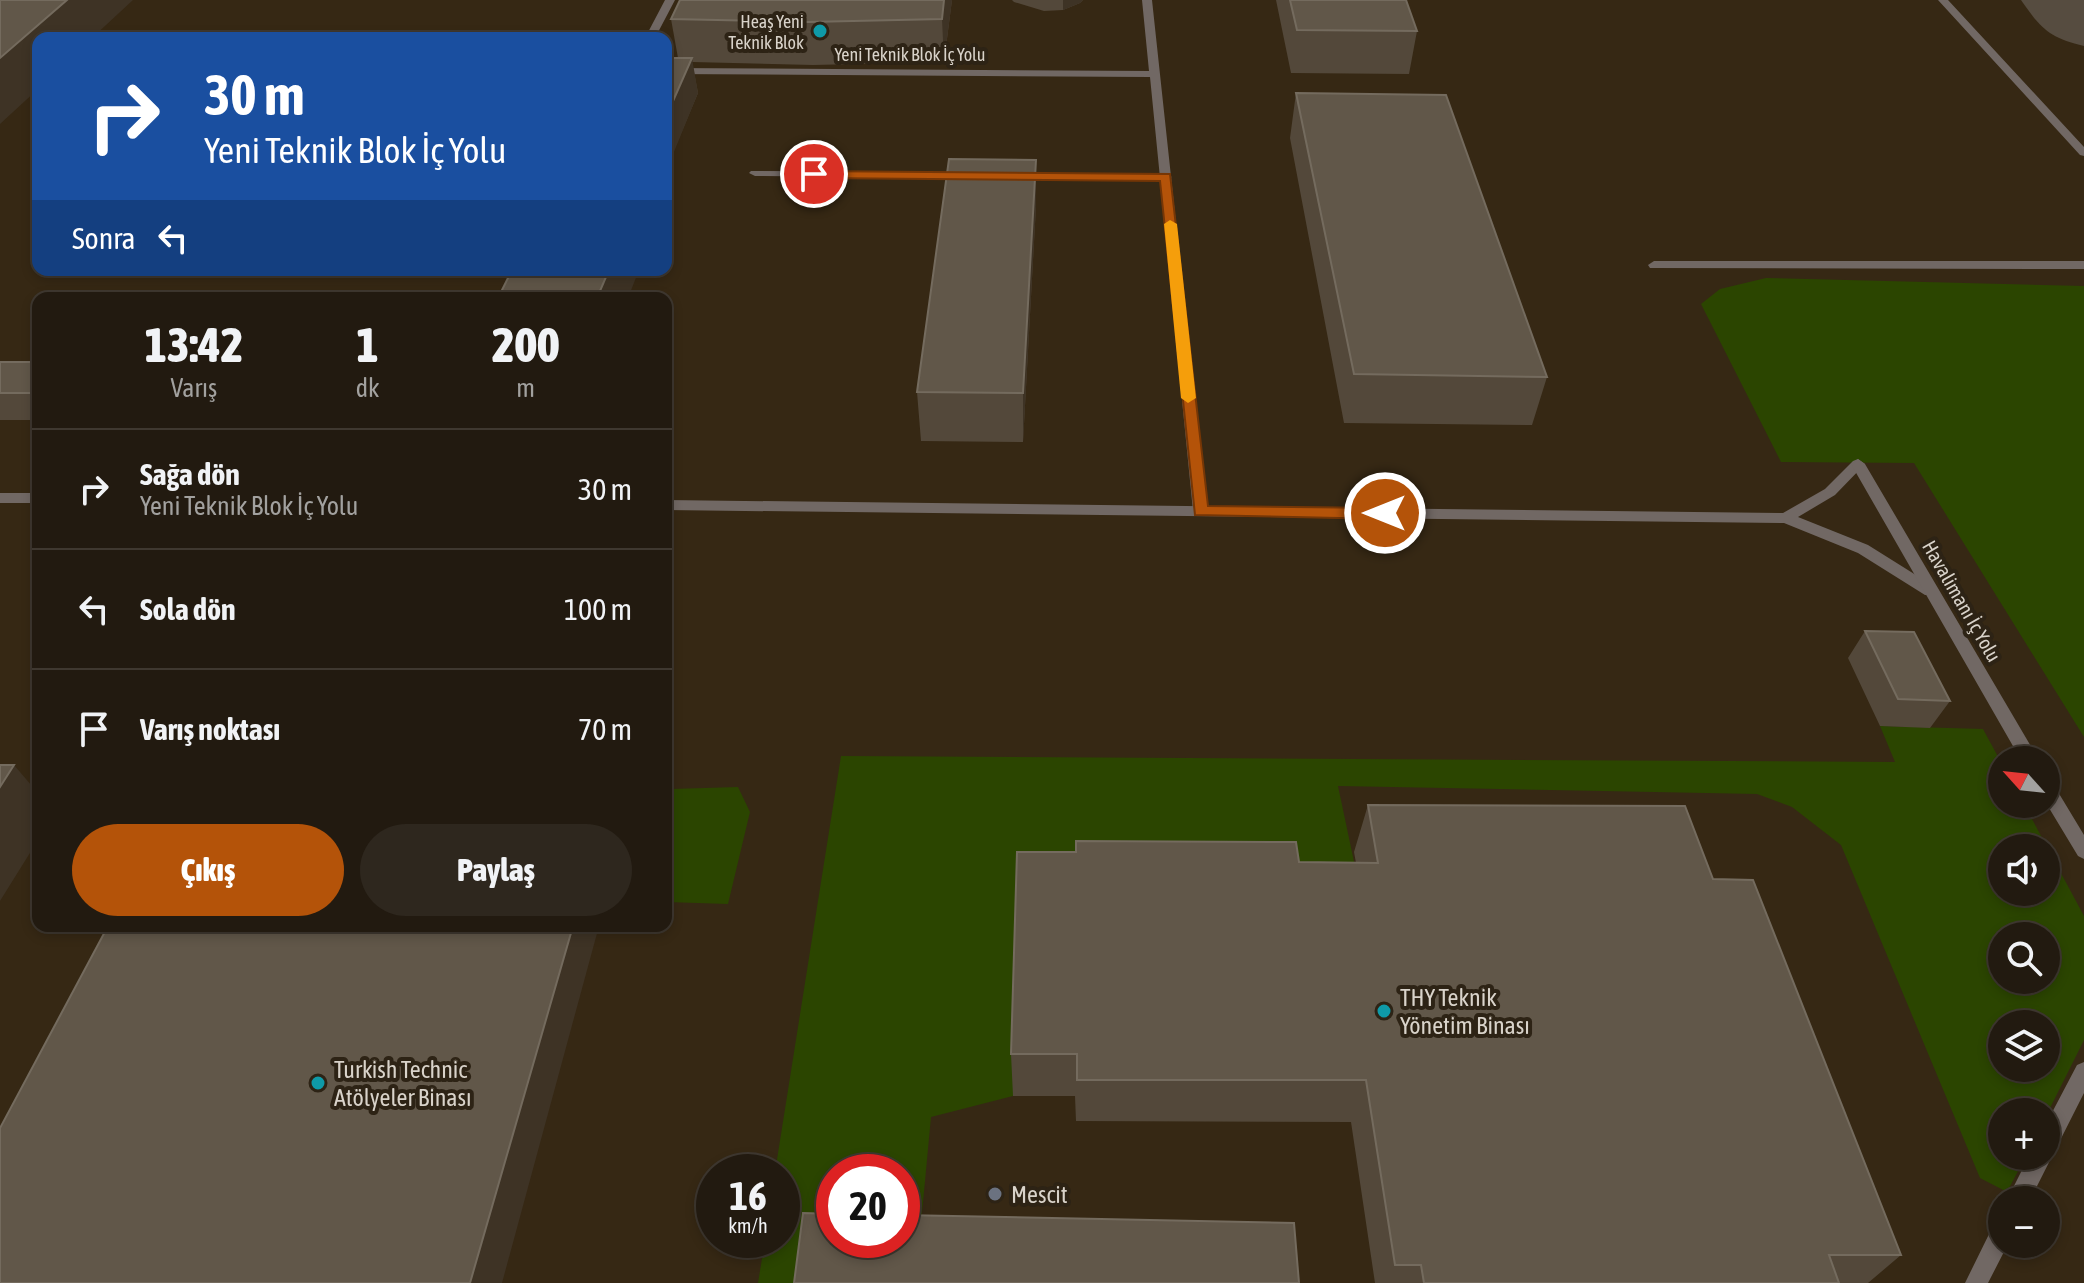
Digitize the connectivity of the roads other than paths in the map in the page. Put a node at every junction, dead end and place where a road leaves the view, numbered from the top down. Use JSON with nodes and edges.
{"nodes":[{"id":1,"x":670,"y":0,"type":"edge"},
{"id":2,"x":1147,"y":0,"type":"edge"},
{"id":3,"x":1943,"y":0,"type":"edge"},
{"id":4,"x":653,"y":32,"type":"edge"},
{"id":5,"x":672,"y":71,"type":"edge"},
{"id":6,"x":1155,"y":74,"type":"junction"},
{"id":7,"x":2084,"y":153,"type":"edge"},
{"id":8,"x":755,"y":173,"type":"dead end"},
{"id":9,"x":982,"y":175,"type":"edge"},
{"id":10,"x":997,"y":176,"type":"edge"},
{"id":11,"x":1166,"y":177,"type":"junction"},
{"id":12,"x":1654,"y":265,"type":"dead end"},
{"id":13,"x":2084,"y":265,"type":"edge"},
{"id":14,"x":0,"y":498,"type":"edge"},
{"id":15,"x":32,"y":498,"type":"edge"},
{"id":16,"x":672,"y":505,"type":"edge"},
{"id":17,"x":1200,"y":511,"type":"junction"},
{"id":18,"x":1786,"y":518,"type":"junction"},
{"id":19,"x":1930,"y":591,"type":"junction"},
{"id":20,"x":2022,"y":746,"type":"edge"},
{"id":21,"x":2060,"y":811,"type":"edge"},
{"id":22,"x":2084,"y":851,"type":"edge"},
{"id":23,"x":2084,"y":1072,"type":"edge"},
{"id":24,"x":2060,"y":1119,"type":"edge"},
{"id":25,"x":1989,"y":1258,"type":"edge"},
{"id":26,"x":1976,"y":1283,"type":"edge"}],
"edges":[{"from":1,"to":4,"type":"street"},
{"from":2,"to":6,"type":"street"},
{"from":3,"to":7,"type":"street"},
{"from":5,"to":6,"type":"street","name":"Yeni Teknik Blok İç Yolu"},
{"from":6,"to":11,"type":"street"},
{"from":8,"to":9,"type":"street"},
{"from":10,"to":11,"type":"street"},
{"from":11,"to":17,"type":"street"},
{"from":12,"to":13,"type":"street"},
{"from":14,"to":15,"type":"street"},
{"from":16,"to":17,"type":"street"},
{"from":17,"to":18,"type":"street"},
{"from":18,"to":19,"type":"street"},
{"from":18,"to":19,"type":"street","name":"Havalimanı İç Yolu"},
{"from":19,"to":20,"type":"street","name":"Havalimanı İç Yolu"},
{"from":21,"to":22,"type":"street"},
{"from":23,"to":24,"type":"street"},
{"from":25,"to":26,"type":"street"}]}
